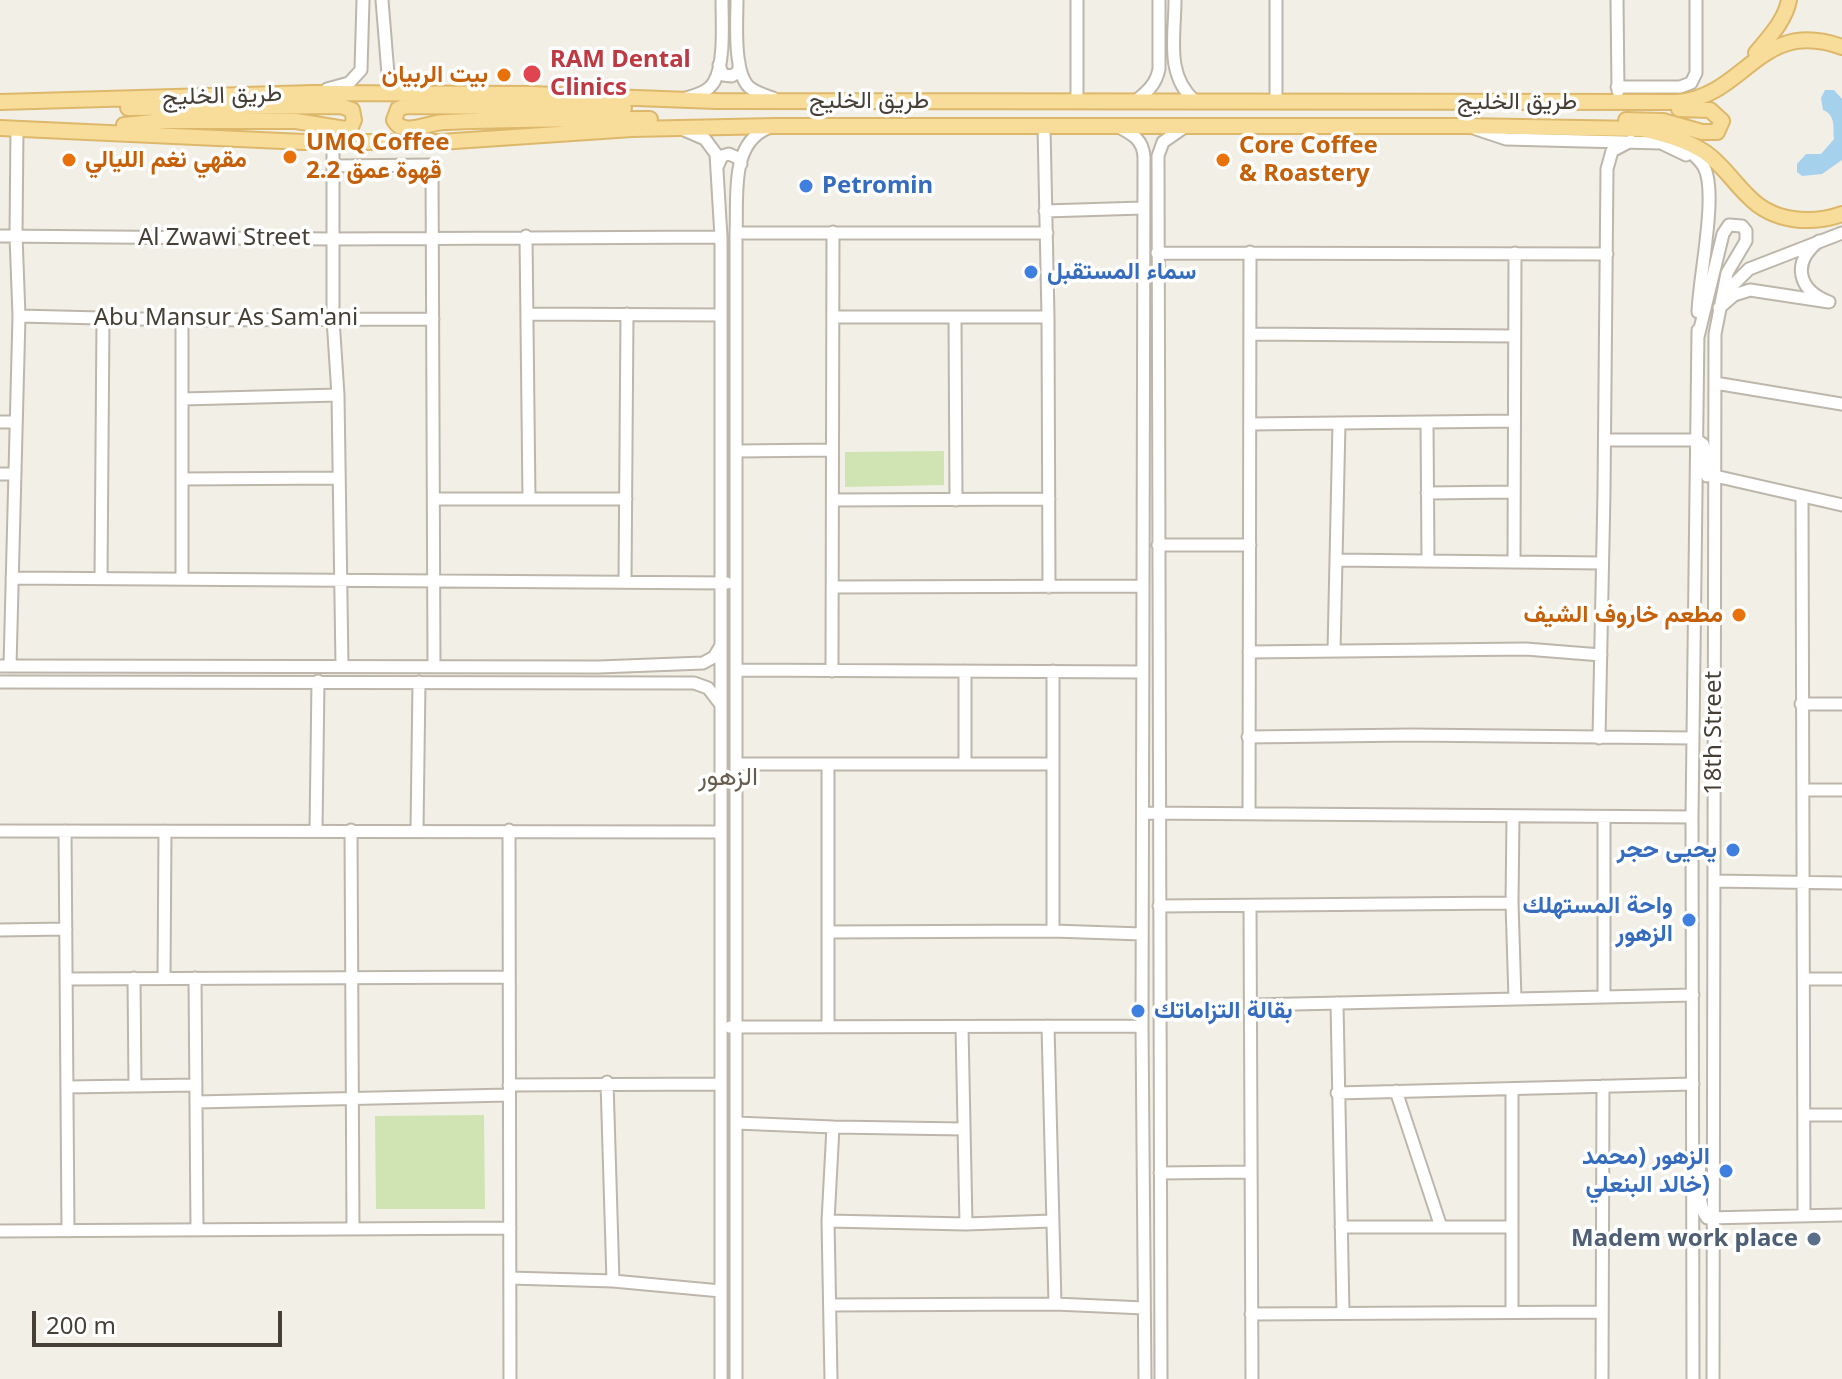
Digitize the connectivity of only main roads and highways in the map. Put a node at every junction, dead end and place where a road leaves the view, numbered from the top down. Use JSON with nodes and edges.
{"nodes":[{"id":1,"x":1789,"y":0,"type":"edge"},
{"id":2,"x":1842,"y":47,"type":"edge"},
{"id":3,"x":1739,"y":74,"type":"junction"},
{"id":4,"x":1618,"y":95,"type":"junction"},
{"id":5,"x":716,"y":101,"type":"junction"},
{"id":6,"x":0,"y":102,"type":"edge"},
{"id":7,"x":34,"y":102,"type":"junction"},
{"id":8,"x":747,"y":126,"type":"junction"},
{"id":9,"x":0,"y":128,"type":"edge"},
{"id":10,"x":1563,"y":128,"type":"junction"},
{"id":11,"x":80,"y":130,"type":"junction"},
{"id":12,"x":1842,"y":214,"type":"edge"}],
"edges":[{"from":1,"to":3,"type":"main road"},
{"from":2,"to":3,"type":"main road","name":"طريق الخليج"},
{"from":3,"to":4,"type":"main road","name":"طريق الخليج"},
{"from":4,"to":5,"type":"main road","name":"طريق الخليج"},
{"from":4,"to":10,"type":"main road"},
{"from":5,"to":7,"type":"main road","name":"طريق الخليج"},
{"from":5,"to":8,"type":"main road"},
{"from":6,"to":7,"type":"main road","name":"طريق الخليج"},
{"from":7,"to":11,"type":"main road"},
{"from":8,"to":10,"type":"main road","name":"طريق الخليج"},
{"from":8,"to":11,"type":"main road","name":"طريق الخليج"},
{"from":9,"to":11,"type":"main road","name":"طريق الخليج"},
{"from":10,"to":12,"type":"main road","name":"طريق الخليج"}]}
